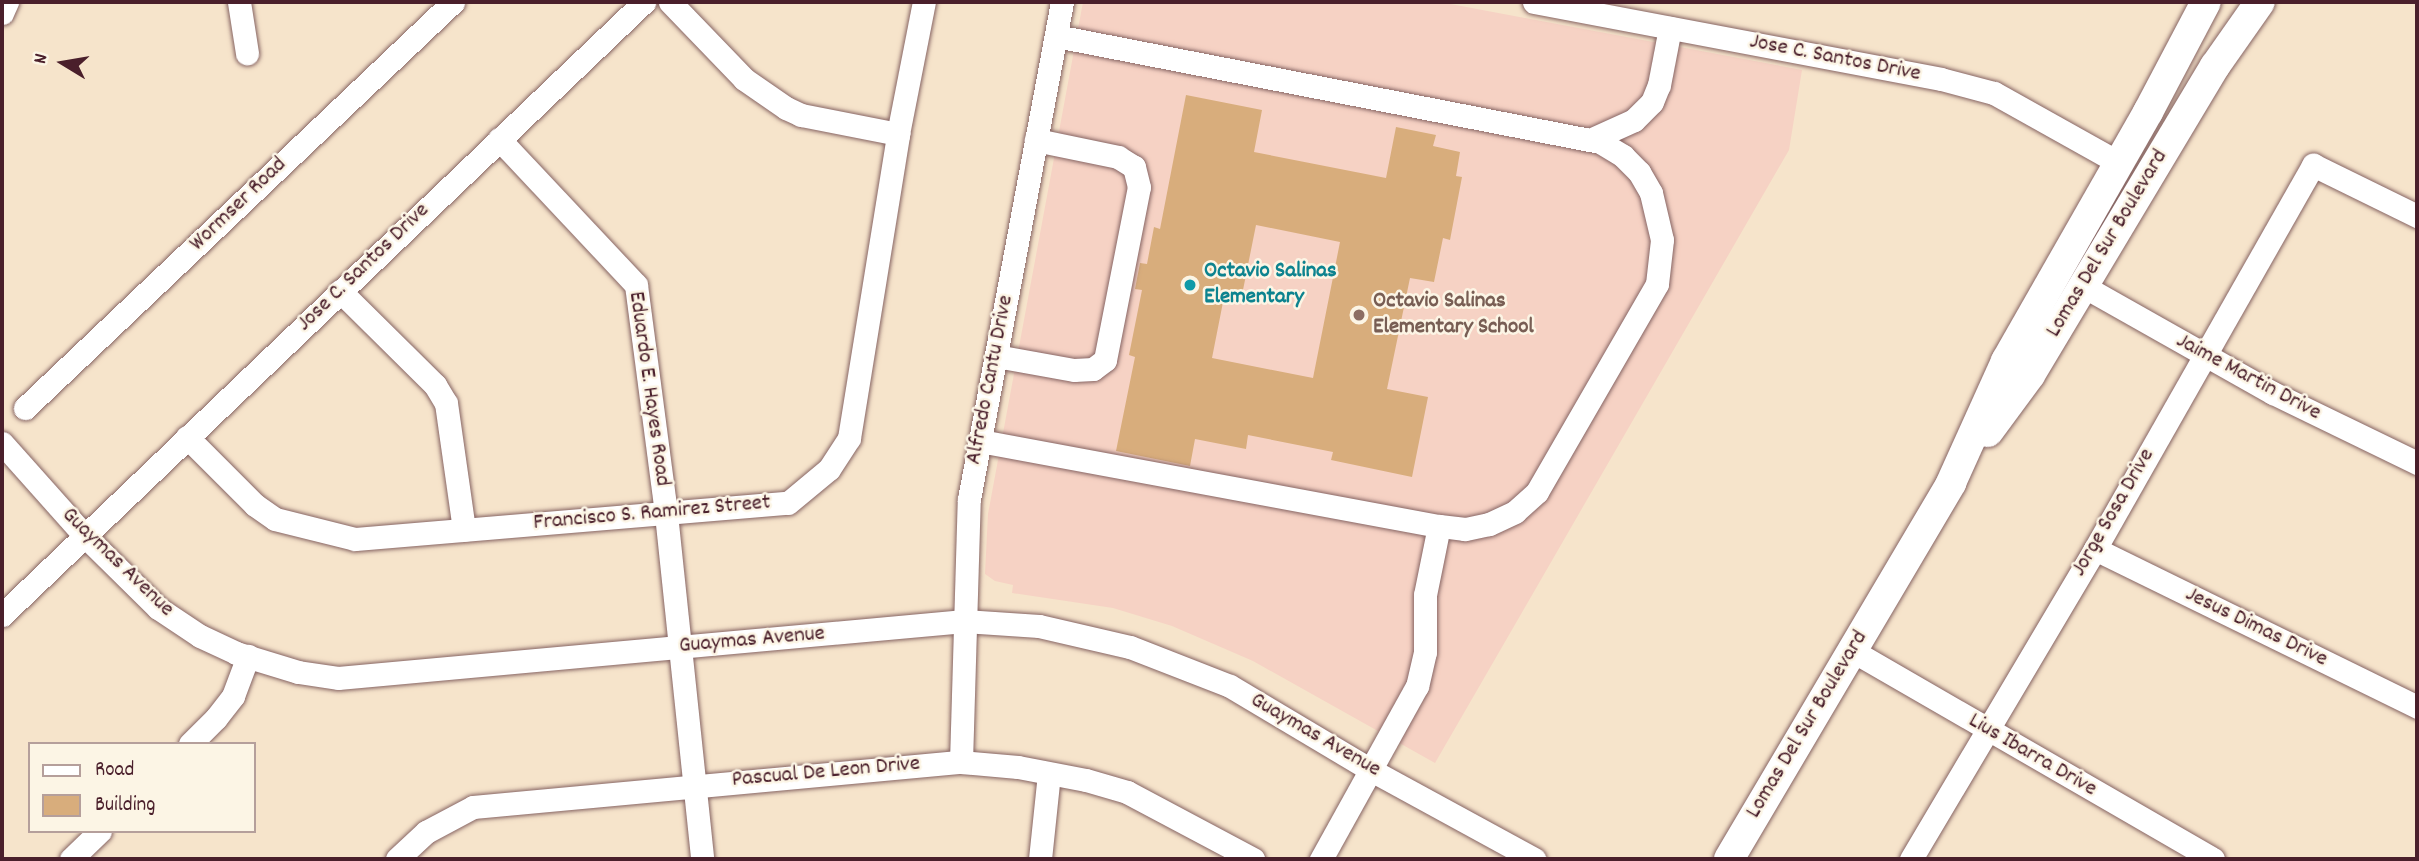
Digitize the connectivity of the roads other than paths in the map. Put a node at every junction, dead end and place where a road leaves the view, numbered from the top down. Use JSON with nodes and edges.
{"nodes":[{"id":1,"x":7,"y":2,"type":"edge"},
{"id":2,"x":239,"y":2,"type":"edge"},
{"id":3,"x":453,"y":2,"type":"edge"},
{"id":4,"x":644,"y":2,"type":"edge"},
{"id":5,"x":670,"y":2,"type":"edge"},
{"id":6,"x":924,"y":2,"type":"edge"},
{"id":7,"x":1062,"y":2,"type":"edge"},
{"id":8,"x":1534,"y":2,"type":"edge"},
{"id":9,"x":2206,"y":2,"type":"edge"},
{"id":10,"x":2260,"y":2,"type":"edge"},
{"id":11,"x":2,"y":13,"type":"edge"},
{"id":12,"x":1670,"y":28,"type":"junction"},
{"id":13,"x":1056,"y":37,"type":"junction"},
{"id":14,"x":247,"y":53,"type":"dead end"},
{"id":15,"x":898,"y":134,"type":"junction"},
{"id":16,"x":499,"y":139,"type":"junction"},
{"id":17,"x":1036,"y":140,"type":"junction"},
{"id":18,"x":1590,"y":140,"type":"junction"},
{"id":19,"x":2119,"y":163,"type":"junction"},
{"id":20,"x":2417,"y":216,"type":"edge"},
{"id":21,"x":2083,"y":286,"type":"junction"},
{"id":22,"x":340,"y":291,"type":"junction"},
{"id":23,"x":996,"y":356,"type":"junction"},
{"id":24,"x":2203,"y":356,"type":"junction"},
{"id":25,"x":2030,"y":375,"type":"junction"},
{"id":26,"x":25,"y":408,"type":"dead end"},
{"id":27,"x":187,"y":437,"type":"junction"},
{"id":28,"x":980,"y":442,"type":"junction"},
{"id":29,"x":2,"y":443,"type":"edge"},
{"id":30,"x":2417,"y":463,"type":"edge"},
{"id":31,"x":1951,"y":483,"type":"junction"},
{"id":32,"x":666,"y":514,"type":"junction"},
{"id":33,"x":1439,"y":526,"type":"junction"},
{"id":34,"x":464,"y":530,"type":"junction"},
{"id":35,"x":84,"y":535,"type":"junction"},
{"id":36,"x":2095,"y":549,"type":"junction"},
{"id":37,"x":2,"y":615,"type":"edge"},
{"id":38,"x":964,"y":621,"type":"junction"},
{"id":39,"x":681,"y":648,"type":"junction"},
{"id":40,"x":1852,"y":650,"type":"junction"},
{"id":41,"x":248,"y":656,"type":"junction"},
{"id":42,"x":2417,"y":706,"type":"edge"},
{"id":43,"x":1987,"y":730,"type":"junction"},
{"id":44,"x":192,"y":742,"type":"edge"},
{"id":45,"x":961,"y":762,"type":"junction"},
{"id":46,"x":1371,"y":770,"type":"junction"},
{"id":47,"x":1049,"y":774,"type":"junction"},
{"id":48,"x":695,"y":785,"type":"junction"},
{"id":49,"x":98,"y":833,"type":"edge"},
{"id":50,"x":71,"y":859,"type":"edge"},
{"id":51,"x":397,"y":859,"type":"edge"},
{"id":52,"x":702,"y":859,"type":"edge"},
{"id":53,"x":1041,"y":859,"type":"edge"},
{"id":54,"x":1253,"y":859,"type":"edge"},
{"id":55,"x":1321,"y":859,"type":"edge"},
{"id":56,"x":1534,"y":859,"type":"edge"},
{"id":57,"x":1729,"y":859,"type":"edge"},
{"id":58,"x":1911,"y":859,"type":"edge"},
{"id":59,"x":2213,"y":859,"type":"edge"}],
"edges":[{"from":1,"to":11,"type":"street"},
{"from":2,"to":14,"type":"street"},
{"from":3,"to":26,"type":"street","name":"Wormser Road"},
{"from":4,"to":16,"type":"street","name":"Jose C. Santos Drive"},
{"from":5,"to":15,"type":"street"},
{"from":6,"to":15,"type":"street","name":"Francisco S. Ramirez Street"},
{"from":7,"to":13,"type":"street","name":"Alfredo Cantu Drive"},
{"from":8,"to":12,"type":"street","name":"Jose C. Santos Drive"},
{"from":9,"to":19,"type":"main road","name":"Lomas Del Sur Boulevard"},
{"from":10,"to":21,"type":"main road","name":"Lomas Del Sur Boulevard"},
{"from":12,"to":18,"type":"street"},
{"from":12,"to":19,"type":"street","name":"Jose C. Santos Drive"},
{"from":13,"to":17,"type":"street","name":"Alfredo Cantu Drive"},
{"from":13,"to":18,"type":"street"},
{"from":15,"to":32,"type":"street","name":"Francisco S. Ramirez Street"},
{"from":16,"to":22,"type":"street","name":"Jose C. Santos Drive"},
{"from":16,"to":32,"type":"street","name":"Eduardo E. Hayes Road"},
{"from":17,"to":23,"type":"street","name":"Alfredo Cantu Drive"},
{"from":17,"to":23,"type":"street"},
{"from":18,"to":33,"type":"street"},
{"from":19,"to":25,"type":"main road"},
{"from":19,"to":31,"type":"main road","name":"Lomas Del Sur Boulevard"},
{"from":20,"to":24,"type":"street","name":"Jorge Sosa Drive"},
{"from":21,"to":24,"type":"street","name":"Jaime Martin Drive"},
{"from":21,"to":25,"type":"main road","name":"Lomas Del Sur Boulevard"},
{"from":22,"to":27,"type":"street","name":"Jose C. Santos Drive"},
{"from":22,"to":34,"type":"street"},
{"from":23,"to":28,"type":"street","name":"Alfredo Cantu Drive"},
{"from":24,"to":30,"type":"street","name":"Jaime Martin Drive"},
{"from":24,"to":36,"type":"street","name":"Jorge Sosa Drive"},
{"from":25,"to":31,"type":"main road","name":"Lomas Del Sur Boulevard"},
{"from":27,"to":34,"type":"street","name":"Francisco S. Ramirez Street"},
{"from":27,"to":35,"type":"street","name":"Jose C. Santos Drive"},
{"from":28,"to":33,"type":"street"},
{"from":28,"to":38,"type":"street","name":"Alfredo Cantu Drive"},
{"from":29,"to":35,"type":"street","name":"Guaymas Avenue"},
{"from":31,"to":40,"type":"main road","name":"Lomas Del Sur Boulevard"},
{"from":32,"to":34,"type":"street","name":"Francisco S. Ramirez Street"},
{"from":32,"to":39,"type":"street","name":"Eduardo E. Hayes Road"},
{"from":33,"to":46,"type":"street"},
{"from":35,"to":37,"type":"street","name":"Jose C. Santos Drive"},
{"from":35,"to":41,"type":"street","name":"Guaymas Avenue"},
{"from":36,"to":42,"type":"street","name":"Jesus Dimas Drive"},
{"from":36,"to":43,"type":"street","name":"Jorge Sosa Drive"},
{"from":38,"to":39,"type":"street","name":"Guaymas Avenue"},
{"from":38,"to":45,"type":"street","name":"Alfredo Cantu Drive"},
{"from":38,"to":46,"type":"street","name":"Guaymas Avenue"},
{"from":39,"to":41,"type":"street","name":"Guaymas Avenue"},
{"from":39,"to":48,"type":"street","name":"Eduardo E. Hayes Road"},
{"from":40,"to":43,"type":"street","name":"Lius Ibarra Drive"},
{"from":40,"to":57,"type":"main road","name":"Lomas Del Sur Boulevard"},
{"from":41,"to":44,"type":"street"},
{"from":43,"to":58,"type":"street","name":"Jorge Sosa Drive"},
{"from":43,"to":59,"type":"street","name":"Lius Ibarra Drive"},
{"from":45,"to":47,"type":"street","name":"Pascual De Leon Drive"},
{"from":45,"to":48,"type":"street","name":"Pascual De Leon Drive"},
{"from":46,"to":55,"type":"street"},
{"from":46,"to":56,"type":"street","name":"Guaymas Avenue"},
{"from":47,"to":53,"type":"street"},
{"from":47,"to":54,"type":"street","name":"Pascual De Leon Drive"},
{"from":48,"to":51,"type":"street","name":"Pascual De Leon Drive"},
{"from":48,"to":52,"type":"street","name":"Eduardo E. Hayes Road"},
{"from":49,"to":50,"type":"street"}]}
